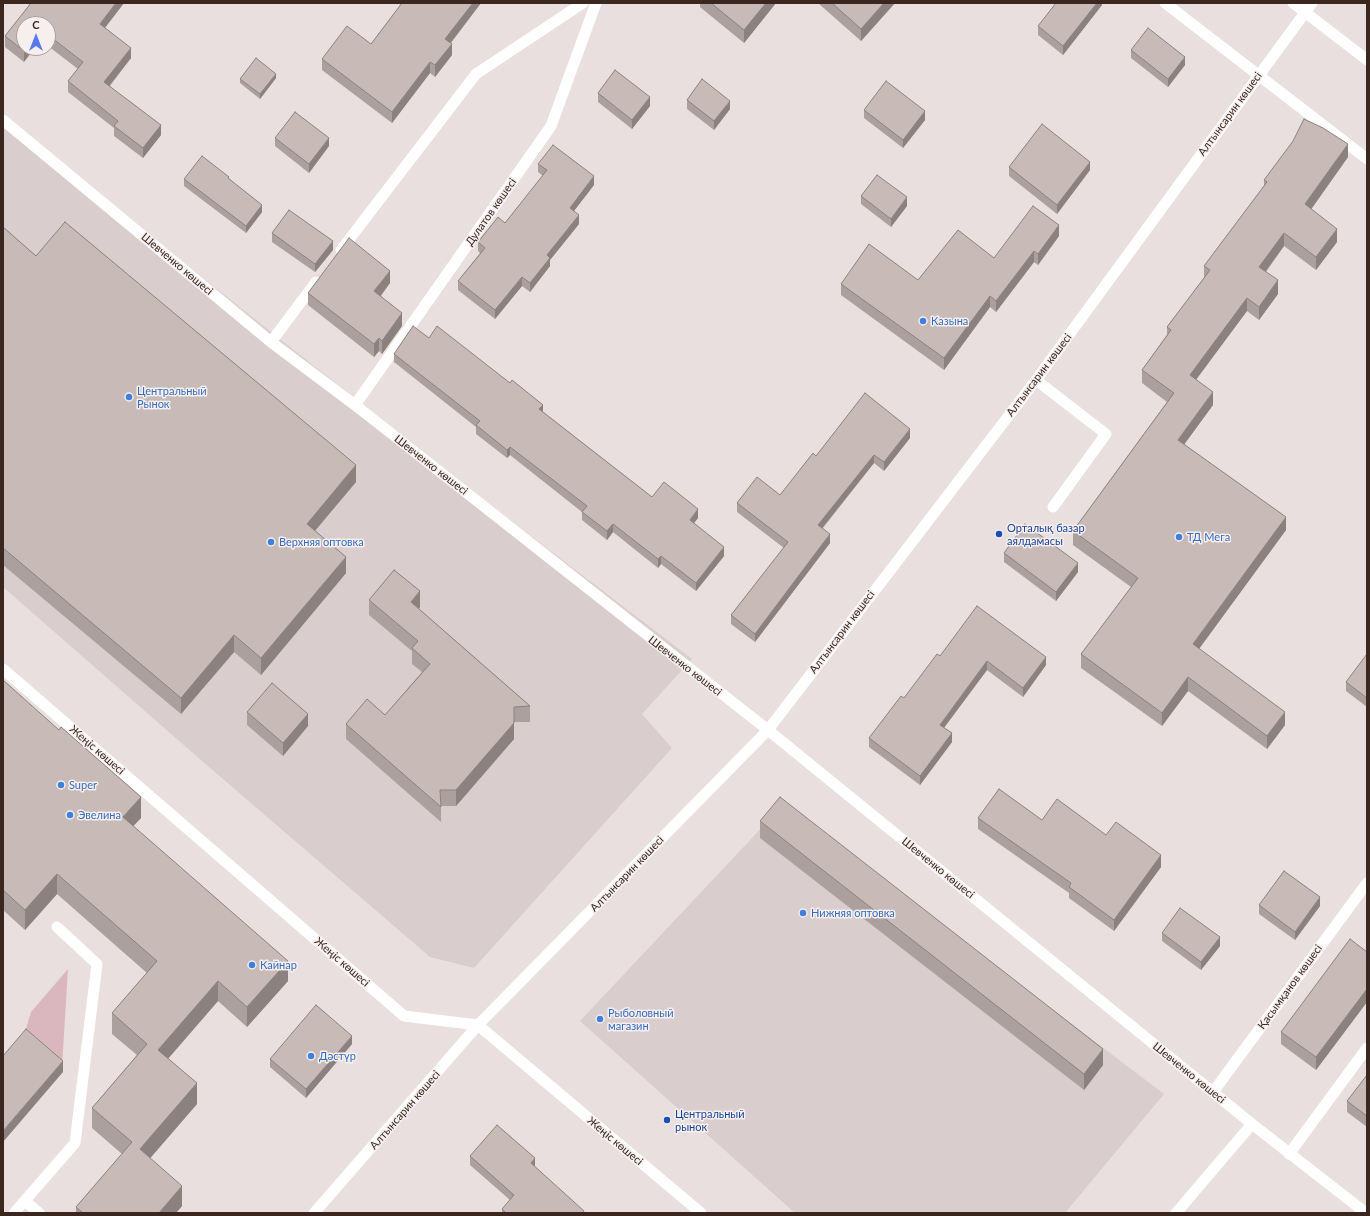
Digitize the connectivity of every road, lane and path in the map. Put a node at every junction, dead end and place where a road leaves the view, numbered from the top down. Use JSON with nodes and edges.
{"nodes":[{"id":1,"x":583,"y":3,"type":"edge"},
{"id":2,"x":596,"y":3,"type":"edge"},
{"id":3,"x":1165,"y":3,"type":"edge"},
{"id":4,"x":1293,"y":3,"type":"edge"},
{"id":5,"x":1312,"y":3,"type":"edge"},
{"id":6,"x":1305,"y":12,"type":"junction"},
{"id":7,"x":1367,"y":60,"type":"edge"},
{"id":8,"x":1258,"y":75,"type":"junction"},
{"id":9,"x":3,"y":120,"type":"edge"},
{"id":10,"x":1367,"y":159,"type":"edge"},
{"id":11,"x":333,"y":261,"type":"edge"},
{"id":12,"x":323,"y":273,"type":"edge"},
{"id":13,"x":271,"y":342,"type":"junction"},
{"id":14,"x":1036,"y":380,"type":"junction"},
{"id":15,"x":355,"y":406,"type":"junction"},
{"id":16,"x":1053,"y":507,"type":"dead end"},
{"id":17,"x":3,"y":668,"type":"edge"},
{"id":18,"x":768,"y":730,"type":"junction"},
{"id":19,"x":1367,"y":883,"type":"edge"},
{"id":20,"x":57,"y":927,"type":"dead end"},
{"id":21,"x":478,"y":1025,"type":"junction"},
{"id":22,"x":1367,"y":1048,"type":"edge"},
{"id":23,"x":1212,"y":1092,"type":"junction"},
{"id":24,"x":1252,"y":1124,"type":"junction"},
{"id":25,"x":1289,"y":1154,"type":"junction"},
{"id":26,"x":25,"y":1201,"type":"junction"},
{"id":27,"x":14,"y":1213,"type":"edge"},
{"id":28,"x":39,"y":1213,"type":"edge"},
{"id":29,"x":314,"y":1213,"type":"edge"},
{"id":30,"x":701,"y":1213,"type":"edge"},
{"id":31,"x":1176,"y":1213,"type":"edge"},
{"id":32,"x":1366,"y":1213,"type":"edge"}],
"edges":[{"from":1,"to":11,"type":"street"},
{"from":2,"to":15,"type":"street","name":"Дулатов көшесі"},
{"from":3,"to":8,"type":"street"},
{"from":4,"to":6,"type":"street"},
{"from":5,"to":6,"type":"street","name":"Алтынсарин көшесі"},
{"from":6,"to":7,"type":"street"},
{"from":6,"to":8,"type":"street","name":"Алтынсарин көшесі"},
{"from":8,"to":10,"type":"street"},
{"from":8,"to":14,"type":"street","name":"Алтынсарин көшесі"},
{"from":9,"to":13,"type":"street","name":"Шевченко көшесі"},
{"from":12,"to":13,"type":"street"},
{"from":13,"to":15,"type":"street","name":"Шевченко көшесі"},
{"from":14,"to":16,"type":"street"},
{"from":14,"to":18,"type":"street","name":"Алтынсарин көшесі"},
{"from":15,"to":18,"type":"street","name":"Шевченко көшесі"},
{"from":17,"to":21,"type":"street","name":"Жеңіс көшесі"},
{"from":18,"to":21,"type":"street","name":"Алтынсарин көшесі"},
{"from":18,"to":23,"type":"street","name":"Шевченко көшесі"},
{"from":19,"to":23,"type":"street","name":"Қасымқанов көшесі"},
{"from":20,"to":26,"type":"street"},
{"from":21,"to":29,"type":"street","name":"Алтынсарин көшесі"},
{"from":21,"to":30,"type":"street","name":"Жеңіс көшесі"},
{"from":22,"to":25,"type":"street"},
{"from":23,"to":24,"type":"street","name":"Шевченко көшесі"},
{"from":24,"to":25,"type":"street","name":"Шевченко көшесі"},
{"from":24,"to":31,"type":"street"},
{"from":25,"to":32,"type":"street","name":"Шевченко көшесі"},
{"from":26,"to":27,"type":"street"},
{"from":26,"to":28,"type":"street"}]}
